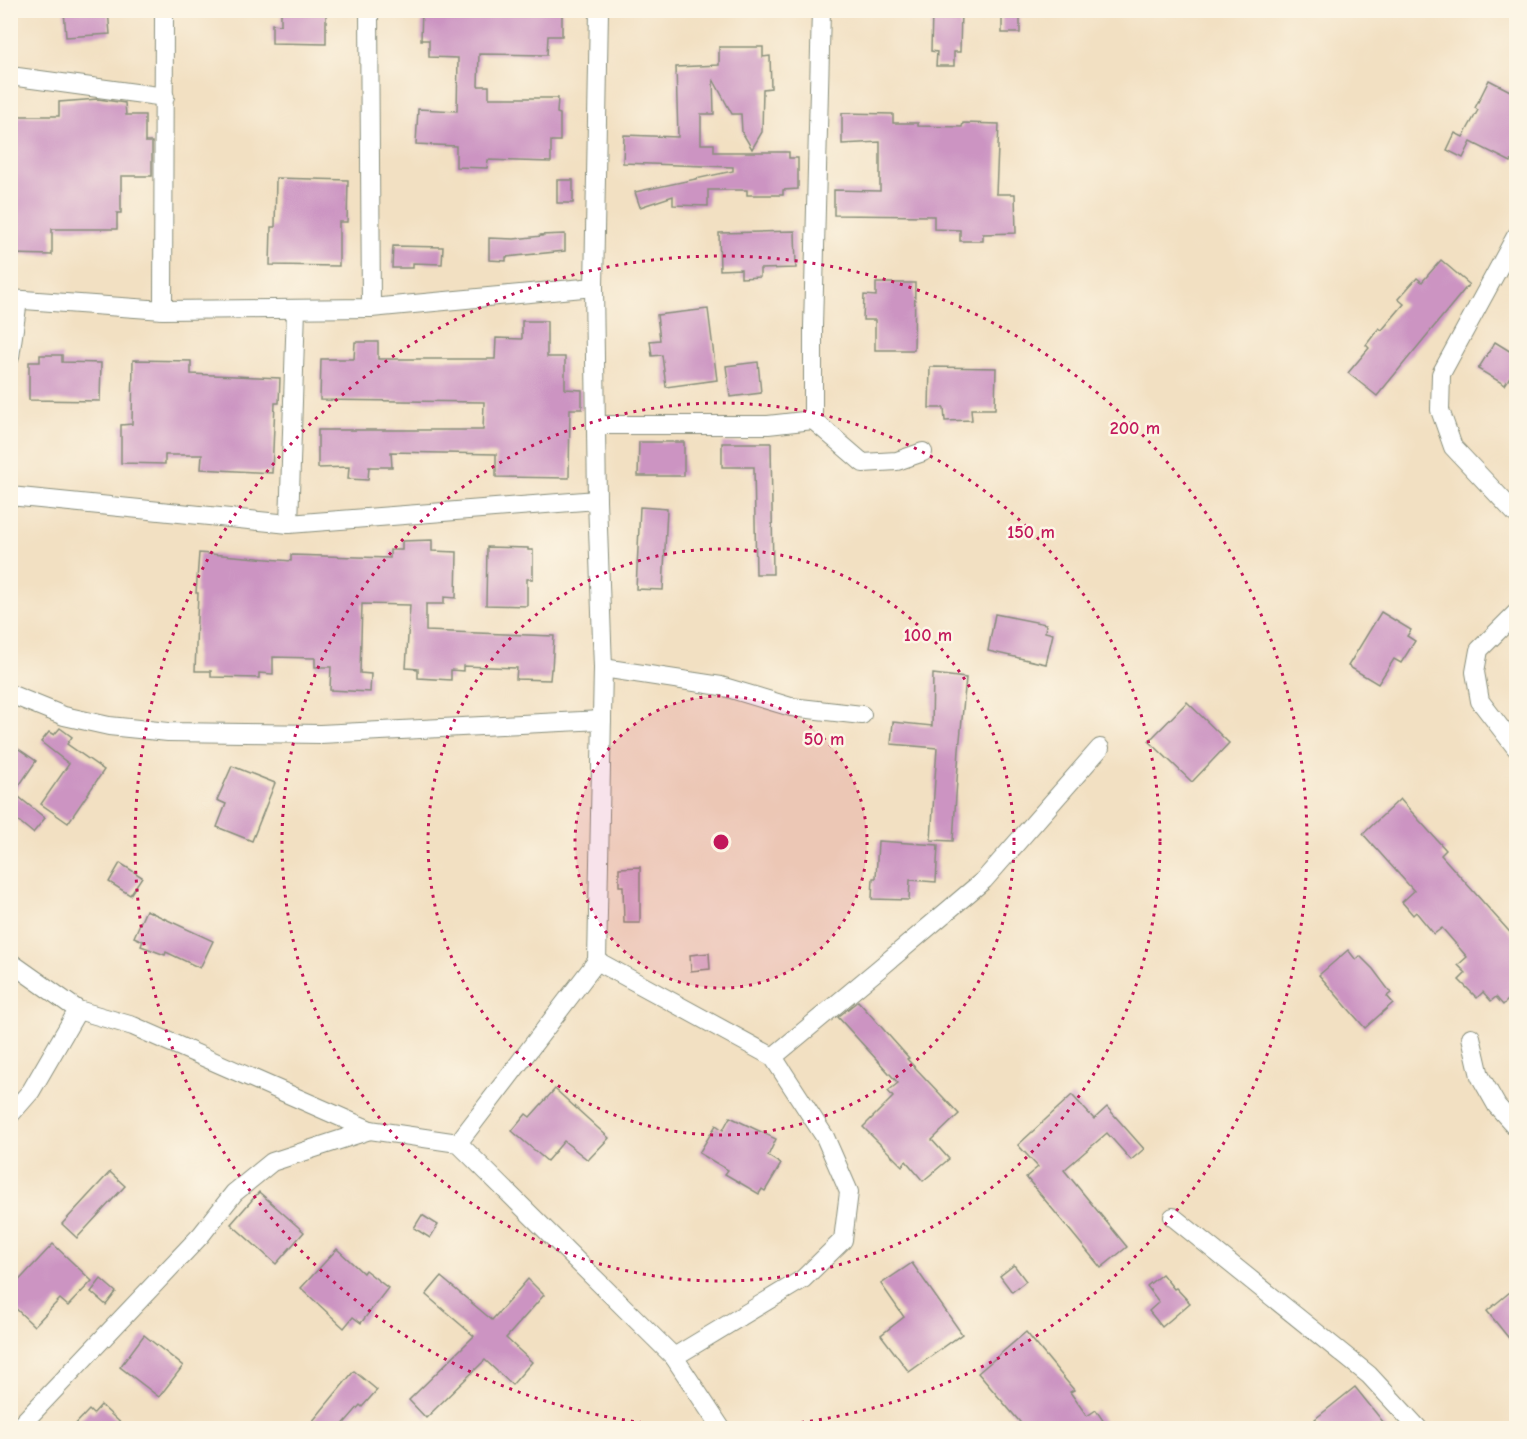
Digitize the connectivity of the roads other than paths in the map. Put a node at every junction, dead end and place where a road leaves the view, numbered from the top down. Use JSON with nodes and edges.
{"nodes":[{"id":1,"x":164,"y":10,"type":"edge"},
{"id":2,"x":369,"y":10,"type":"edge"},
{"id":3,"x":599,"y":10,"type":"edge"},
{"id":4,"x":821,"y":10,"type":"edge"},
{"id":5,"x":10,"y":76,"type":"edge"},
{"id":6,"x":165,"y":97,"type":"junction"},
{"id":7,"x":1516,"y":236,"type":"edge"},
{"id":8,"x":594,"y":287,"type":"junction"},
{"id":9,"x":14,"y":300,"type":"edge"},
{"id":10,"x":371,"y":308,"type":"junction"},
{"id":11,"x":296,"y":309,"type":"junction"},
{"id":12,"x":163,"y":310,"type":"junction"},
{"id":13,"x":10,"y":357,"type":"edge"},
{"id":14,"x":813,"y":420,"type":"junction"},
{"id":15,"x":596,"y":424,"type":"junction"},
{"id":16,"x":923,"y":452,"type":"dead end"},
{"id":17,"x":10,"y":496,"type":"edge"},
{"id":18,"x":597,"y":500,"type":"junction"},
{"id":19,"x":1516,"y":514,"type":"edge"},
{"id":20,"x":288,"y":524,"type":"junction"},
{"id":21,"x":1516,"y":613,"type":"edge"},
{"id":22,"x":603,"y":668,"type":"junction"},
{"id":23,"x":10,"y":694,"type":"edge"},
{"id":24,"x":862,"y":715,"type":"dead end"},
{"id":25,"x":602,"y":720,"type":"junction"},
{"id":26,"x":1100,"y":748,"type":"dead end"},
{"id":27,"x":1516,"y":748,"type":"edge"},
{"id":28,"x":597,"y":961,"type":"junction"},
{"id":29,"x":10,"y":962,"type":"edge"},
{"id":30,"x":78,"y":1010,"type":"junction"},
{"id":31,"x":1471,"y":1037,"type":"dead end"},
{"id":32,"x":773,"y":1057,"type":"junction"},
{"id":33,"x":10,"y":1115,"type":"edge"},
{"id":34,"x":1516,"y":1127,"type":"edge"},
{"id":35,"x":370,"y":1130,"type":"junction"},
{"id":36,"x":458,"y":1143,"type":"junction"},
{"id":37,"x":1173,"y":1217,"type":"dead end"},
{"id":38,"x":674,"y":1357,"type":"junction"},
{"id":39,"x":18,"y":1428,"type":"edge"},
{"id":40,"x":721,"y":1428,"type":"edge"},
{"id":41,"x":1418,"y":1428,"type":"edge"}],
"edges":[{"from":1,"to":6,"type":"street"},
{"from":2,"to":10,"type":"street"},
{"from":3,"to":8,"type":"street"},
{"from":4,"to":14,"type":"street"},
{"from":5,"to":6,"type":"street"},
{"from":6,"to":12,"type":"street"},
{"from":7,"to":19,"type":"street"},
{"from":8,"to":10,"type":"street"},
{"from":8,"to":15,"type":"street"},
{"from":9,"to":12,"type":"street"},
{"from":9,"to":13,"type":"street"},
{"from":10,"to":11,"type":"street"},
{"from":11,"to":12,"type":"street"},
{"from":11,"to":20,"type":"street"},
{"from":14,"to":15,"type":"street"},
{"from":14,"to":16,"type":"street"},
{"from":15,"to":18,"type":"street"},
{"from":17,"to":20,"type":"street"},
{"from":18,"to":20,"type":"street"},
{"from":18,"to":22,"type":"street"},
{"from":21,"to":27,"type":"street"},
{"from":22,"to":24,"type":"street"},
{"from":22,"to":25,"type":"street"},
{"from":23,"to":25,"type":"street"},
{"from":25,"to":28,"type":"street"},
{"from":26,"to":32,"type":"street"},
{"from":28,"to":32,"type":"street"},
{"from":28,"to":36,"type":"street"},
{"from":29,"to":30,"type":"street"},
{"from":30,"to":33,"type":"street"},
{"from":30,"to":35,"type":"street"},
{"from":31,"to":34,"type":"street"},
{"from":32,"to":38,"type":"street"},
{"from":35,"to":36,"type":"street"},
{"from":35,"to":39,"type":"street"},
{"from":36,"to":38,"type":"street"},
{"from":37,"to":41,"type":"street"},
{"from":38,"to":40,"type":"street"}]}
